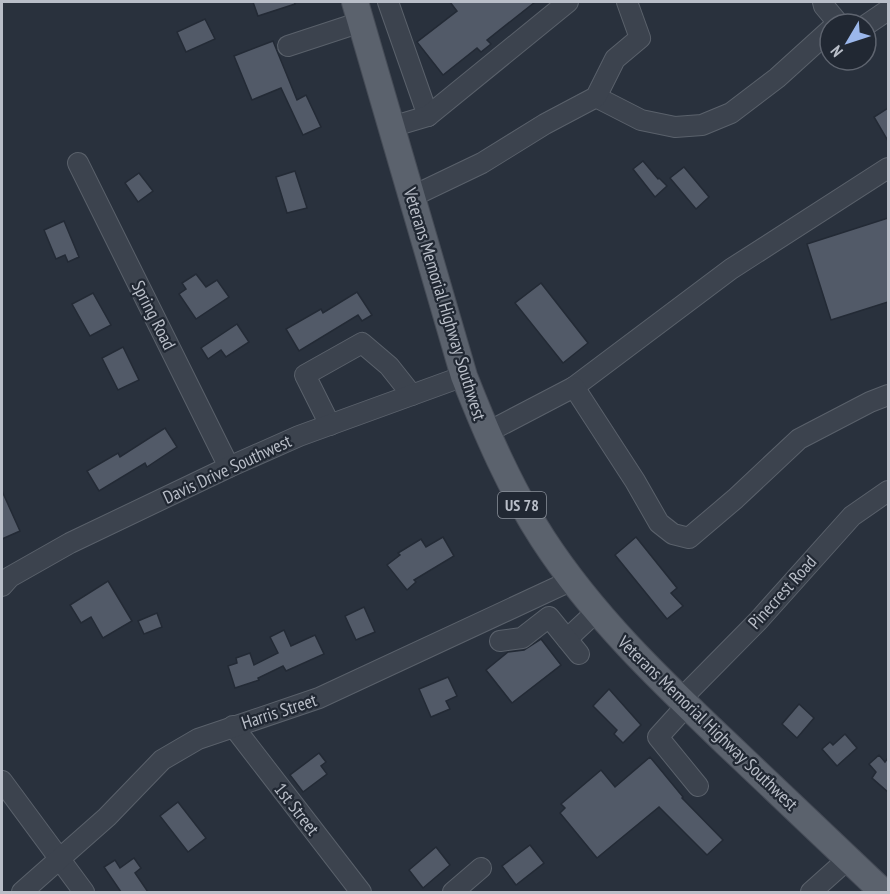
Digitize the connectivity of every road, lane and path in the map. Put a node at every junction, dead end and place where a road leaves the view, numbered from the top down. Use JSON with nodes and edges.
{"nodes":[{"id":1,"x":388,"y":2,"type":"edge"},
{"id":2,"x":568,"y":2,"type":"edge"},
{"id":3,"x":627,"y":2,"type":"edge"},
{"id":4,"x":358,"y":12,"type":"edge"},
{"id":5,"x":818,"y":41,"type":"edge"},
{"id":6,"x":288,"y":46,"type":"dead end"},
{"id":7,"x":404,"y":51,"type":"junction"},
{"id":8,"x":372,"y":61,"type":"junction"},
{"id":9,"x":596,"y":98,"type":"junction"},
{"id":10,"x":428,"y":116,"type":"junction"},
{"id":11,"x":391,"y":127,"type":"junction"},
{"id":12,"x":78,"y":163,"type":"dead end"},
{"id":13,"x":888,"y":168,"type":"edge"},
{"id":14,"x":411,"y":196,"type":"junction"},
{"id":15,"x":464,"y":376,"type":"junction"},
{"id":16,"x":574,"y":387,"type":"junction"},
{"id":17,"x":412,"y":394,"type":"junction"},
{"id":18,"x":888,"y":394,"type":"edge"},
{"id":19,"x":330,"y":425,"type":"junction"},
{"id":20,"x":486,"y":433,"type":"junction"},
{"id":21,"x":229,"y":467,"type":"junction"},
{"id":22,"x":888,"y":491,"type":"edge"},
{"id":23,"x":573,"y":582,"type":"junction"},
{"id":24,"x":2,"y":586,"type":"edge"},
{"id":25,"x":597,"y":611,"type":"junction"},
{"id":26,"x":537,"y":626,"type":"dead end"},
{"id":27,"x":684,"y":702,"type":"junction"},
{"id":28,"x":232,"y":726,"type":"junction"},
{"id":29,"x":2,"y":781,"type":"edge"},
{"id":30,"x":698,"y":786,"type":"dead end"},
{"id":31,"x":848,"y":859,"type":"junction"},
{"id":32,"x":59,"y":861,"type":"junction"},
{"id":33,"x":481,"y":868,"type":"dead end"},
{"id":34,"x":22,"y":892,"type":"edge"},
{"id":35,"x":84,"y":892,"type":"edge"},
{"id":36,"x":361,"y":892,"type":"edge"},
{"id":37,"x":453,"y":892,"type":"edge"},
{"id":38,"x":811,"y":892,"type":"edge"},
{"id":39,"x":883,"y":892,"type":"edge"}],
"edges":[{"from":1,"to":7,"type":"street"},
{"from":2,"to":10,"type":"street"},
{"from":3,"to":9,"type":"street"},
{"from":4,"to":6,"type":"street"},
{"from":4,"to":8,"type":"main road","name":"Veterans Memorial Highway Southwest","number":"US 78"},
{"from":5,"to":9,"type":"street"},
{"from":7,"to":8,"type":"street"},
{"from":7,"to":10,"type":"street"},
{"from":8,"to":11,"type":"main road","name":"Veterans Memorial Highway Southwest","number":"US 78"},
{"from":9,"to":14,"type":"street"},
{"from":10,"to":11,"type":"street"},
{"from":11,"to":14,"type":"main road","name":"Veterans Memorial Highway Southwest","number":"US 78"},
{"from":12,"to":21,"type":"street","name":"Spring Road"},
{"from":13,"to":16,"type":"street"},
{"from":14,"to":15,"type":"main road","name":"Veterans Memorial Highway Southwest","number":"US 78"},
{"from":15,"to":17,"type":"street","name":"Davis Drive Southwest"},
{"from":15,"to":20,"type":"main road","name":"Veterans Memorial Highway Southwest","number":"US 78"},
{"from":16,"to":18,"type":"street"},
{"from":16,"to":20,"type":"street"},
{"from":17,"to":19,"type":"street","name":"Davis Drive Southwest"},
{"from":17,"to":19,"type":"street"},
{"from":19,"to":21,"type":"street","name":"Davis Drive Southwest"},
{"from":20,"to":23,"type":"main road","name":"Veterans Memorial Highway Southwest","number":"US 78"},
{"from":21,"to":24,"type":"street","name":"Davis Drive Southwest"},
{"from":22,"to":27,"type":"street","name":"Pinecrest Road"},
{"from":23,"to":25,"type":"main road","name":"Veterans Memorial Highway Southwest","number":"US 78"},
{"from":23,"to":28,"type":"street","name":"Harris Street"},
{"from":25,"to":26,"type":"street"},
{"from":25,"to":27,"type":"main road","name":"Veterans Memorial Highway Southwest","number":"US 78"},
{"from":27,"to":30,"type":"street","name":"Pinecrest Road"},
{"from":27,"to":31,"type":"main road","name":"Veterans Memorial Highway Southwest","number":"US 78"},
{"from":28,"to":32,"type":"street","name":"Harris Street"},
{"from":28,"to":36,"type":"street","name":"1st Street"},
{"from":29,"to":32,"type":"street"},
{"from":31,"to":38,"type":"street"},
{"from":31,"to":39,"type":"main road","name":"Veterans Memorial Highway Southwest","number":"US 78"},
{"from":32,"to":34,"type":"street","name":"Harris Street"},
{"from":32,"to":35,"type":"street"},
{"from":33,"to":37,"type":"street"}]}
